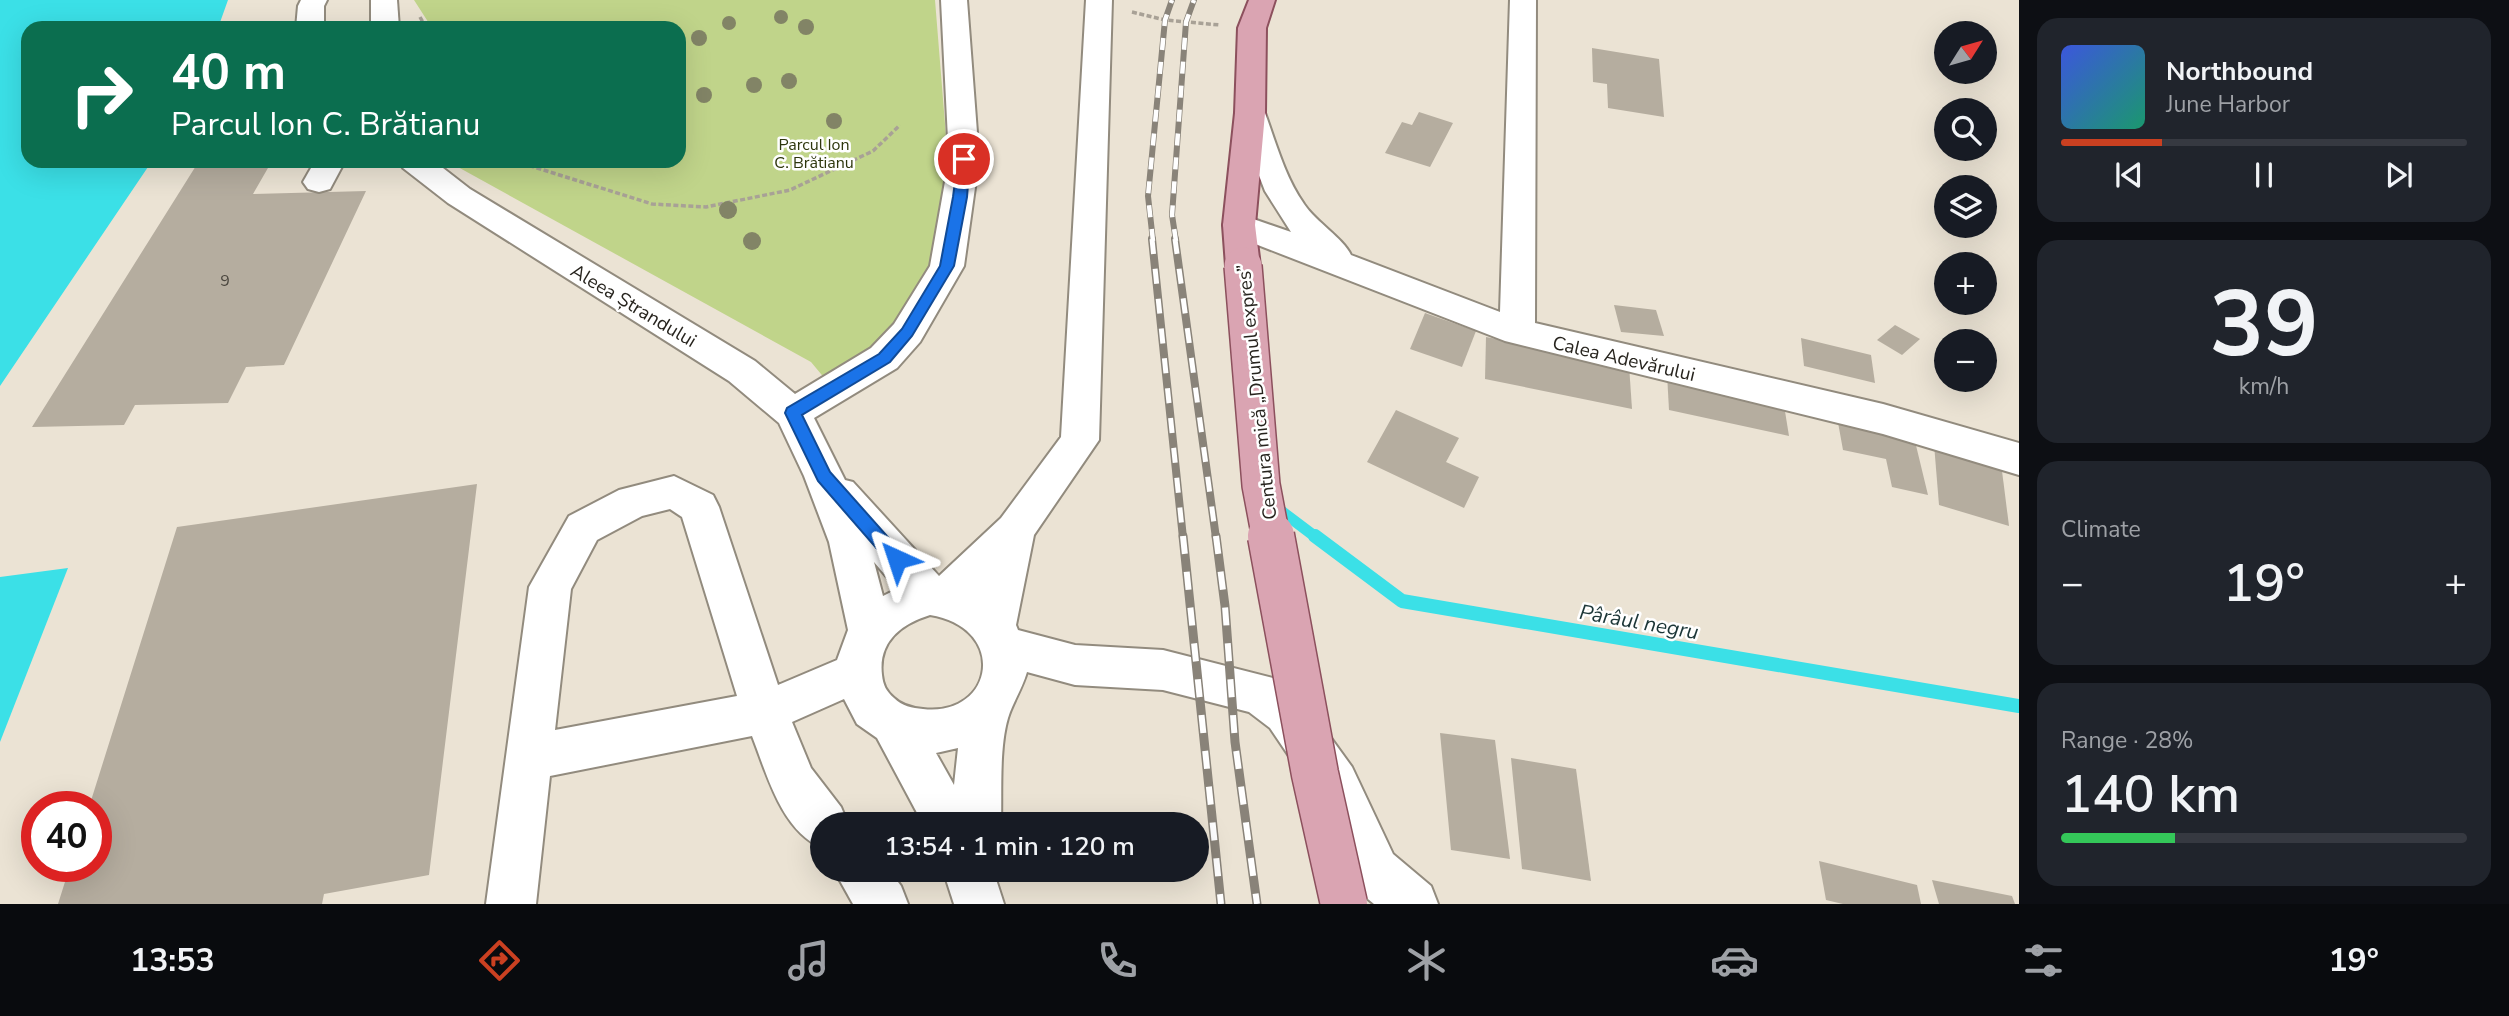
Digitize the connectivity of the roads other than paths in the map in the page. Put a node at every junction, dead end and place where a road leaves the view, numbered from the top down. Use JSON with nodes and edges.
{"nodes":[{"id":1,"x":314,"y":0,"type":"edge"},
{"id":2,"x":384,"y":0,"type":"edge"},
{"id":3,"x":954,"y":0,"type":"edge"},
{"id":4,"x":1262,"y":0,"type":"edge"},
{"id":5,"x":1523,"y":0,"type":"edge"},
{"id":6,"x":1099,"y":2,"type":"edge"},
{"id":7,"x":310,"y":21,"type":"edge"},
{"id":8,"x":386,"y":21,"type":"edge"},
{"id":9,"x":1250,"y":113,"type":"junction"},
{"id":10,"x":423,"y":168,"type":"edge"},
{"id":11,"x":1239,"y":225,"type":"junction"},
{"id":12,"x":1356,"y":270,"type":"junction"},
{"id":13,"x":1517,"y":332,"type":"junction"},
{"id":14,"x":793,"y":413,"type":"junction"},
{"id":15,"x":2019,"y":459,"type":"edge"},
{"id":16,"x":824,"y":477,"type":"junction"},
{"id":17,"x":1015,"y":530,"type":"junction"},
{"id":18,"x":937,"y":596,"type":"junction"},
{"id":19,"x":999,"y":636,"type":"junction"},
{"id":20,"x":864,"y":652,"type":"junction"},
{"id":21,"x":1075,"y":665,"type":"junction"},
{"id":22,"x":993,"y":699,"type":"junction"},
{"id":23,"x":765,"y":712,"type":"junction"},
{"id":24,"x":894,"y":724,"type":"junction"},
{"id":25,"x":528,"y":758,"type":"junction"},
{"id":26,"x":815,"y":812,"type":"edge"},
{"id":27,"x":942,"y":812,"type":"edge"},
{"id":28,"x":977,"y":812,"type":"edge"},
{"id":29,"x":867,"y":882,"type":"edge"},
{"id":30,"x":511,"y":904,"type":"edge"},
{"id":31,"x":883,"y":904,"type":"edge"},
{"id":32,"x":1344,"y":904,"type":"edge"},
{"id":33,"x":1413,"y":904,"type":"edge"}],
"edges":[{"from":1,"to":7,"type":"street"},
{"from":2,"to":8,"type":"street"},
{"from":3,"to":14,"type":"street"},
{"from":4,"to":9,"type":"main road","name":"Centura mică „Drumul expres”"},
{"from":5,"to":13,"type":"street"},
{"from":6,"to":17,"type":"street"},
{"from":9,"to":11,"type":"main road","name":"Centura mică „Drumul expres”"},
{"from":9,"to":12,"type":"street"},
{"from":10,"to":14,"type":"street","name":"Aleea Ștrandului"},
{"from":11,"to":12,"type":"street","name":"Calea Adevărului"},
{"from":11,"to":32,"type":"main road","name":"Centura mică „Drumul expres”","bridge":true},
{"from":12,"to":13,"type":"street","name":"Calea Adevărului"},
{"from":13,"to":15,"type":"street","name":"Calea Adevărului"},
{"from":14,"to":16,"type":"street","name":"Aleea Ștrandului"},
{"from":16,"to":18,"type":"street","name":"Aleea Ștrandului"},
{"from":16,"to":20,"type":"street","name":"Aleea Ștrandului"},
{"from":17,"to":18,"type":"street"},
{"from":17,"to":19,"type":"street"},
{"from":18,"to":19,"type":"street"},
{"from":18,"to":20,"type":"street"},
{"from":19,"to":21,"type":"street"},
{"from":19,"to":22,"type":"street"},
{"from":20,"to":23,"type":"street"},
{"from":20,"to":24,"type":"street"},
{"from":21,"to":22,"type":"street"},
{"from":21,"to":33,"type":"street"},
{"from":22,"to":24,"type":"street"},
{"from":22,"to":28,"type":"street"},
{"from":23,"to":25,"type":"street"},
{"from":23,"to":25,"type":"street"},
{"from":23,"to":26,"type":"street"},
{"from":24,"to":27,"type":"street"},
{"from":25,"to":30,"type":"street"},
{"from":29,"to":31,"type":"street"}]}
